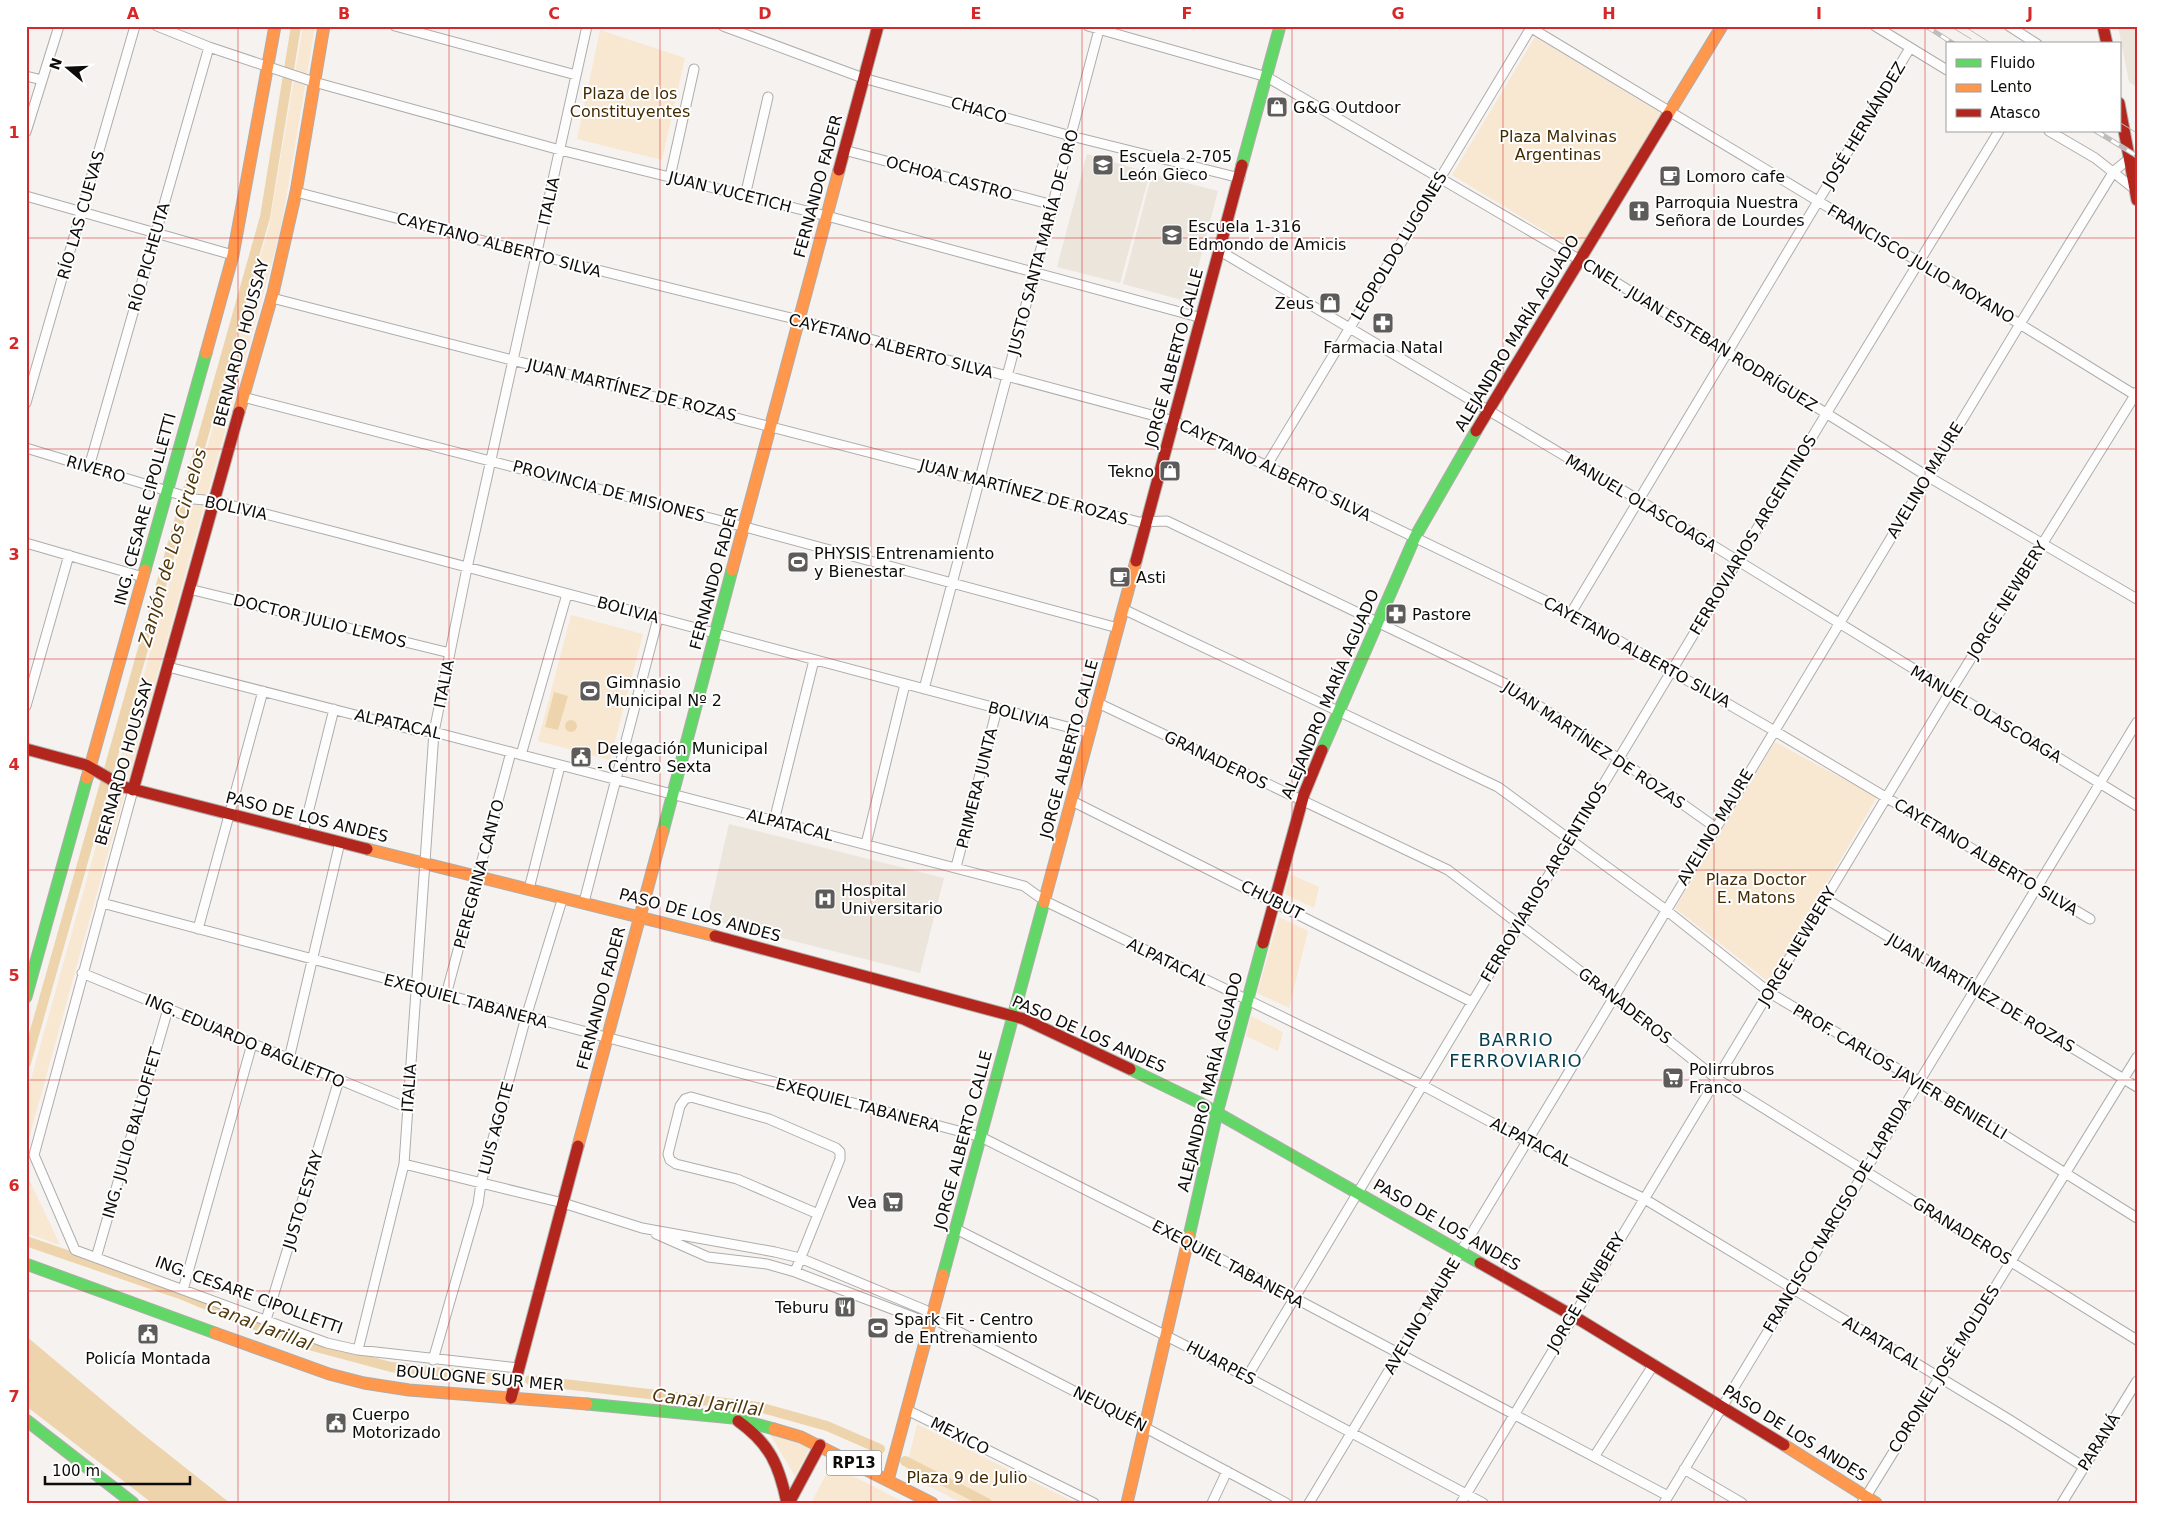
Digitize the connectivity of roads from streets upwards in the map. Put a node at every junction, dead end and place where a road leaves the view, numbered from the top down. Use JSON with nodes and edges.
{"nodes":[{"id":1,"x":59,"y":26,"type":"edge"},
{"id":2,"x":135,"y":26,"type":"edge"},
{"id":3,"x":157,"y":26,"type":"edge"},
{"id":4,"x":275,"y":26,"type":"edge"},
{"id":5,"x":324,"y":26,"type":"edge"},
{"id":6,"x":395,"y":26,"type":"edge"},
{"id":7,"x":587,"y":26,"type":"edge"},
{"id":8,"x":723,"y":26,"type":"edge"},
{"id":9,"x":878,"y":26,"type":"edge"},
{"id":10,"x":1088,"y":26,"type":"edge"},
{"id":11,"x":1280,"y":26,"type":"edge"},
{"id":12,"x":1722,"y":26,"type":"edge"},
{"id":13,"x":1874,"y":26,"type":"edge"},
{"id":14,"x":2009,"y":26,"type":"edge"},
{"id":15,"x":2104,"y":26,"type":"edge"},
{"id":16,"x":1530,"y":27,"type":"edge"},
{"id":17,"x":1100,"y":28,"type":"edge"},
{"id":18,"x":2035,"y":42,"type":"edge"},
{"id":19,"x":2107,"y":42,"type":"edge"},
{"id":20,"x":209,"y":47,"type":"junction"},
{"id":21,"x":1910,"y":48,"type":"junction"},
{"id":22,"x":694,"y":69,"type":"dead end"},
{"id":23,"x":1946,"y":69,"type":"edge"},
{"id":24,"x":282,"y":72,"type":"junction"},
{"id":25,"x":576,"y":75,"type":"junction"},
{"id":26,"x":26,"y":76,"type":"edge"},
{"id":27,"x":1267,"y":77,"type":"junction"},
{"id":28,"x":863,"y":78,"type":"junction"},
{"id":29,"x":42,"y":80,"type":"junction"},
{"id":30,"x":314,"y":82,"type":"junction"},
{"id":31,"x":768,"y":97,"type":"dead end"},
{"id":32,"x":2120,"y":108,"type":"edge"},
{"id":33,"x":1670,"y":112,"type":"junction"},
{"id":34,"x":26,"y":132,"type":"edge"},
{"id":35,"x":1998,"y":132,"type":"edge"},
{"id":36,"x":2051,"y":132,"type":"edge"},
{"id":37,"x":1071,"y":136,"type":"junction"},
{"id":38,"x":560,"y":150,"type":"junction"},
{"id":39,"x":844,"y":150,"type":"junction"},
{"id":40,"x":2130,"y":158,"type":"junction"},
{"id":41,"x":2114,"y":171,"type":"junction"},
{"id":42,"x":670,"y":177,"type":"junction"},
{"id":43,"x":1240,"y":178,"type":"junction"},
{"id":44,"x":1440,"y":178,"type":"junction"},
{"id":45,"x":296,"y":192,"type":"junction"},
{"id":46,"x":2136,"y":194,"type":"edge"},
{"id":47,"x":26,"y":196,"type":"edge"},
{"id":48,"x":745,"y":196,"type":"junction"},
{"id":49,"x":1818,"y":202,"type":"junction"},
{"id":50,"x":1053,"y":205,"type":"junction"},
{"id":51,"x":82,"y":213,"type":"junction"},
{"id":52,"x":827,"y":216,"type":"junction"},
{"id":53,"x":156,"y":233,"type":"junction"},
{"id":54,"x":1220,"y":251,"type":"junction"},
{"id":55,"x":233,"y":255,"type":"junction"},
{"id":56,"x":536,"y":255,"type":"junction"},
{"id":57,"x":1580,"y":260,"type":"junction"},
{"id":58,"x":1919,"y":262,"type":"junction"},
{"id":59,"x":1035,"y":272,"type":"junction"},
{"id":60,"x":272,"y":298,"type":"junction"},
{"id":61,"x":1202,"y":318,"type":"junction"},
{"id":62,"x":799,"y":320,"type":"junction"},
{"id":63,"x":2020,"y":324,"type":"junction"},
{"id":64,"x":1349,"y":329,"type":"junction"},
{"id":65,"x":1728,"y":352,"type":"junction"},
{"id":66,"x":512,"y":360,"type":"junction"},
{"id":67,"x":1007,"y":377,"type":"junction"},
{"id":68,"x":2136,"y":393,"type":"edge"},
{"id":69,"x":243,"y":397,"type":"junction"},
{"id":70,"x":26,"y":404,"type":"edge"},
{"id":71,"x":1488,"y":411,"type":"junction"},
{"id":72,"x":1826,"y":414,"type":"junction"},
{"id":73,"x":1174,"y":422,"type":"junction"},
{"id":74,"x":770,"y":426,"type":"junction"},
{"id":75,"x":26,"y":448,"type":"edge"},
{"id":76,"x":491,"y":461,"type":"junction"},
{"id":77,"x":1267,"y":465,"type":"junction"},
{"id":78,"x":88,"y":468,"type":"junction"},
{"id":79,"x":1927,"y":476,"type":"junction"},
{"id":80,"x":979,"y":480,"type":"junction"},
{"id":81,"x":166,"y":489,"type":"junction"},
{"id":82,"x":1639,"y":500,"type":"junction"},
{"id":83,"x":215,"y":501,"type":"junction"},
{"id":84,"x":1147,"y":522,"type":"junction"},
{"id":85,"x":745,"y":527,"type":"junction"},
{"id":86,"x":1415,"y":537,"type":"junction"},
{"id":87,"x":2042,"y":542,"type":"junction"},
{"id":88,"x":26,"y":543,"type":"edge"},
{"id":89,"x":69,"y":555,"type":"junction"},
{"id":90,"x":1738,"y":561,"type":"junction"},
{"id":91,"x":467,"y":568,"type":"junction"},
{"id":92,"x":143,"y":577,"type":"junction"},
{"id":93,"x":952,"y":583,"type":"junction"},
{"id":94,"x":189,"y":589,"type":"junction"},
{"id":95,"x":567,"y":594,"type":"junction"},
{"id":96,"x":2137,"y":599,"type":"edge"},
{"id":97,"x":1123,"y":609,"type":"junction"},
{"id":98,"x":1571,"y":613,"type":"junction"},
{"id":99,"x":658,"y":618,"type":"junction"},
{"id":100,"x":1376,"y":623,"type":"junction"},
{"id":101,"x":1838,"y":624,"type":"junction"},
{"id":102,"x":1118,"y":628,"type":"junction"},
{"id":103,"x":716,"y":634,"type":"junction"},
{"id":104,"x":450,"y":653,"type":"junction"},
{"id":105,"x":814,"y":660,"type":"junction"},
{"id":106,"x":168,"y":667,"type":"junction"},
{"id":107,"x":1672,"y":670,"type":"junction"},
{"id":108,"x":905,"y":684,"type":"junction"},
{"id":109,"x":924,"y":689,"type":"junction"},
{"id":110,"x":263,"y":691,"type":"junction"},
{"id":111,"x":1950,"y":692,"type":"junction"},
{"id":112,"x":1098,"y":703,"type":"junction"},
{"id":113,"x":26,"y":706,"type":"edge"},
{"id":114,"x":997,"y":708,"type":"junction"},
{"id":115,"x":334,"y":709,"type":"junction"},
{"id":116,"x":1338,"y":711,"type":"junction"},
{"id":117,"x":2137,"y":722,"type":"edge"},
{"id":118,"x":1773,"y":730,"type":"junction"},
{"id":119,"x":434,"y":732,"type":"junction"},
{"id":120,"x":1090,"y":733,"type":"junction"},
{"id":121,"x":26,"y":749,"type":"edge"},
{"id":122,"x":511,"y":752,"type":"junction"},
{"id":123,"x":521,"y":755,"type":"junction"},
{"id":124,"x":1619,"y":759,"type":"junction"},
{"id":125,"x":560,"y":766,"type":"junction"},
{"id":126,"x":93,"y":768,"type":"junction"},
{"id":127,"x":615,"y":780,"type":"junction"},
{"id":128,"x":2100,"y":783,"type":"junction"},
{"id":129,"x":133,"y":790,"type":"junction"},
{"id":130,"x":672,"y":795,"type":"junction"},
{"id":131,"x":1886,"y":798,"type":"junction"},
{"id":132,"x":1072,"y":801,"type":"junction"},
{"id":133,"x":1302,"y":802,"type":"junction"},
{"id":134,"x":2137,"y":806,"type":"edge"},
{"id":135,"x":230,"y":814,"type":"junction"},
{"id":136,"x":774,"y":821,"type":"junction"},
{"id":137,"x":1715,"y":827,"type":"junction"},
{"id":138,"x":303,"y":833,"type":"junction"},
{"id":139,"x":1570,"y":839,"type":"junction"},
{"id":140,"x":340,"y":842,"type":"junction"},
{"id":141,"x":866,"y":844,"type":"junction"},
{"id":142,"x":426,"y":864,"type":"junction"},
{"id":143,"x":956,"y":867,"type":"junction"},
{"id":144,"x":478,"y":877,"type":"junction"},
{"id":145,"x":2036,"y":887,"type":"junction"},
{"id":146,"x":529,"y":889,"type":"junction"},
{"id":147,"x":563,"y":897,"type":"junction"},
{"id":148,"x":1826,"y":899,"type":"junction"},
{"id":149,"x":1044,"y":901,"type":"junction"},
{"id":150,"x":1274,"y":901,"type":"junction"},
{"id":151,"x":102,"y":902,"type":"junction"},
{"id":152,"x":584,"y":902,"type":"junction"},
{"id":153,"x":1666,"y":910,"type":"junction"},
{"id":154,"x":639,"y":916,"type":"junction"},
{"id":155,"x":2090,"y":919,"type":"dead end"},
{"id":156,"x":1518,"y":926,"type":"junction"},
{"id":157,"x":198,"y":929,"type":"junction"},
{"id":158,"x":313,"y":960,"type":"junction"},
{"id":159,"x":30,"y":970,"type":"edge"},
{"id":160,"x":82,"y":973,"type":"junction"},
{"id":161,"x":416,"y":988,"type":"junction"},
{"id":162,"x":1974,"y":988,"type":"junction"},
{"id":163,"x":1770,"y":993,"type":"junction"},
{"id":164,"x":446,"y":995,"type":"junction"},
{"id":165,"x":26,"y":997,"type":"edge"},
{"id":166,"x":1614,"y":997,"type":"junction"},
{"id":167,"x":1247,"y":1001,"type":"junction"},
{"id":168,"x":1472,"y":1002,"type":"junction"},
{"id":169,"x":168,"y":1009,"type":"junction"},
{"id":170,"x":1014,"y":1016,"type":"junction"},
{"id":171,"x":526,"y":1017,"type":"junction"},
{"id":172,"x":607,"y":1038,"type":"junction"},
{"id":173,"x":252,"y":1044,"type":"junction"},
{"id":174,"x":2137,"y":1057,"type":"edge"},
{"id":175,"x":289,"y":1059,"type":"junction"},
{"id":176,"x":1718,"y":1078,"type":"junction"},
{"id":177,"x":2124,"y":1079,"type":"junction"},
{"id":178,"x":340,"y":1080,"type":"junction"},
{"id":179,"x":1918,"y":1081,"type":"junction"},
{"id":180,"x":1422,"y":1085,"type":"junction"},
{"id":181,"x":2137,"y":1087,"type":"edge"},
{"id":182,"x":408,"y":1108,"type":"junction"},
{"id":183,"x":1217,"y":1113,"type":"junction"},
{"id":184,"x":981,"y":1137,"type":"junction"},
{"id":185,"x":1526,"y":1141,"type":"junction"},
{"id":186,"x":34,"y":1155,"type":"joint"},
{"id":187,"x":404,"y":1164,"type":"junction"},
{"id":188,"x":1864,"y":1171,"type":"junction"},
{"id":189,"x":2065,"y":1174,"type":"junction"},
{"id":190,"x":481,"y":1183,"type":"junction"},
{"id":191,"x":1357,"y":1193,"type":"junction"},
{"id":192,"x":1643,"y":1198,"type":"junction"},
{"id":193,"x":563,"y":1203,"type":"junction"},
{"id":194,"x":818,"y":1214,"type":"junction"},
{"id":195,"x":2137,"y":1218,"type":"edge"},
{"id":196,"x":642,"y":1228,"type":"junction"},
{"id":197,"x":956,"y":1229,"type":"junction"},
{"id":198,"x":1187,"y":1241,"type":"junction"},
{"id":199,"x":1460,"y":1252,"type":"junction"},
{"id":200,"x":96,"y":1258,"type":"junction"},
{"id":201,"x":800,"y":1258,"type":"junction"},
{"id":202,"x":2011,"y":1261,"type":"junction"},
{"id":203,"x":26,"y":1264,"type":"edge"},
{"id":204,"x":795,"y":1272,"type":"junction"},
{"id":205,"x":842,"y":1275,"type":"junction"},
{"id":206,"x":837,"y":1286,"type":"junction"},
{"id":207,"x":1792,"y":1289,"type":"junction"},
{"id":208,"x":184,"y":1290,"type":"junction"},
{"id":209,"x":1294,"y":1298,"type":"junction"},
{"id":210,"x":1572,"y":1315,"type":"junction"},
{"id":211,"x":932,"y":1318,"type":"junction"},
{"id":212,"x":266,"y":1320,"type":"junction"},
{"id":213,"x":1165,"y":1334,"type":"junction"},
{"id":214,"x":2137,"y":1340,"type":"edge"},
{"id":215,"x":358,"y":1350,"type":"junction"},
{"id":216,"x":1399,"y":1354,"type":"junction"},
{"id":217,"x":433,"y":1360,"type":"junction"},
{"id":218,"x":1654,"y":1364,"type":"junction"},
{"id":219,"x":518,"y":1368,"type":"junction"},
{"id":220,"x":1247,"y":1377,"type":"junction"},
{"id":221,"x":1939,"y":1377,"type":"junction"},
{"id":222,"x":2137,"y":1382,"type":"edge"},
{"id":223,"x":511,"y":1398,"type":"junction"},
{"id":224,"x":1722,"y":1405,"type":"junction"},
{"id":225,"x":907,"y":1410,"type":"junction"},
{"id":226,"x":1513,"y":1414,"type":"junction"},
{"id":227,"x":734,"y":1418,"type":"junction"},
{"id":228,"x":26,"y":1420,"type":"edge"},
{"id":229,"x":1144,"y":1427,"type":"junction"},
{"id":230,"x":1351,"y":1433,"type":"junction"},
{"id":231,"x":820,"y":1446,"type":"junction"},
{"id":232,"x":1594,"y":1457,"type":"junction"},
{"id":233,"x":2084,"y":1467,"type":"junction"},
{"id":234,"x":1684,"y":1469,"type":"junction"},
{"id":235,"x":1227,"y":1471,"type":"junction"},
{"id":236,"x":888,"y":1480,"type":"junction"},
{"id":237,"x":1466,"y":1494,"type":"junction"},
{"id":238,"x":1666,"y":1500,"type":"edge"},
{"id":239,"x":1864,"y":1500,"type":"edge"},
{"id":240,"x":133,"y":1503,"type":"edge"},
{"id":241,"x":788,"y":1503,"type":"edge"},
{"id":242,"x":932,"y":1503,"type":"edge"},
{"id":243,"x":1094,"y":1503,"type":"edge"},
{"id":244,"x":1127,"y":1503,"type":"edge"},
{"id":245,"x":1212,"y":1503,"type":"edge"},
{"id":246,"x":1286,"y":1503,"type":"edge"},
{"id":247,"x":1310,"y":1503,"type":"edge"},
{"id":248,"x":1460,"y":1503,"type":"edge"},
{"id":249,"x":1483,"y":1503,"type":"edge"},
{"id":250,"x":1742,"y":1503,"type":"edge"},
{"id":251,"x":1876,"y":1503,"type":"edge"},
{"id":252,"x":2062,"y":1503,"type":"edge"}],
"edges":[{"from":1,"to":29,"type":"street"},
{"from":2,"to":51,"type":"street","name":"RÍO LAS CUEVAS"},
{"from":3,"to":20,"type":"street","name":"JUAN VUCETICH"},
{"from":4,"to":24,"type":"street","name":"ING. CESARE CIPOLLETTI"},
{"from":5,"to":30,"type":"street","name":"BERNARDO HOUSSAY"},
{"from":6,"to":25,"type":"street"},
{"from":7,"to":25,"type":"street","name":"ITALIA"},
{"from":8,"to":28,"type":"street","name":"CHACO"},
{"from":9,"to":28,"type":"street","name":"FERNANDO FADER"},
{"from":10,"to":17,"type":"street","name":"CNEL. JUAN ESTEBAN RODRÍGUEZ"},
{"from":11,"to":27,"type":"street","name":"JORGE ALBERTO CALLE"},
{"from":12,"to":33,"type":"street","name":"ALEJANDRO MARÍA AGUADO"},
{"from":13,"to":21,"type":"street"},
{"from":14,"to":18,"type":"street"},
{"from":15,"to":19,"type":"street"},
{"from":16,"to":33,"type":"street","name":"FRANCISCO JULIO MOYANO"},
{"from":16,"to":44,"type":"street","name":"LEOPOLDO LUGONES"},
{"from":17,"to":27,"type":"street","name":"CNEL. JUAN ESTEBAN RODRÍGUEZ"},
{"from":17,"to":37,"type":"street","name":"JUSTO SANTA MARÍA DE ORO"},
{"from":20,"to":24,"type":"street","name":"JUAN VUCETICH"},
{"from":20,"to":53,"type":"street","name":"RÍO PICHEUTA"},
{"from":21,"to":23,"type":"street"},
{"from":21,"to":49,"type":"street","name":"JOSÉ HERNÁNDEZ"},
{"from":22,"to":42,"type":"street"},
{"from":24,"to":30,"type":"street","name":"JUAN VUCETICH"},
{"from":24,"to":55,"type":"street","name":"ING. CESARE CIPOLLETTI"},
{"from":25,"to":38,"type":"street","name":"ITALIA"},
{"from":26,"to":29,"type":"street"},
{"from":27,"to":43,"type":"street","name":"JORGE ALBERTO CALLE"},
{"from":27,"to":44,"type":"street","name":"CNEL. JUAN ESTEBAN RODRÍGUEZ"},
{"from":28,"to":37,"type":"street","name":"CHACO"},
{"from":28,"to":39,"type":"street","name":"FERNANDO FADER"},
{"from":29,"to":34,"type":"street"},
{"from":30,"to":38,"type":"street","name":"JUAN VUCETICH"},
{"from":30,"to":45,"type":"street","name":"BERNARDO HOUSSAY"},
{"from":31,"to":48,"type":"street"},
{"from":32,"to":40,"type":"street"},
{"from":33,"to":49,"type":"street","name":"FRANCISCO JULIO MOYANO"},
{"from":33,"to":57,"type":"street","name":"ALEJANDRO MARÍA AGUADO"},
{"from":35,"to":58,"type":"street","name":"FERROVIARIOS ARGENTINOS"},
{"from":36,"to":41,"type":"street"},
{"from":37,"to":43,"type":"street","name":"CHACO"},
{"from":37,"to":50,"type":"street","name":"JUSTO SANTA MARÍA DE ORO"},
{"from":38,"to":42,"type":"street","name":"JUAN VUCETICH"},
{"from":38,"to":56,"type":"street","name":"ITALIA"},
{"from":39,"to":50,"type":"street","name":"OCHOA CASTRO"},
{"from":39,"to":52,"type":"street","name":"FERNANDO FADER"},
{"from":40,"to":41,"type":"street","name":"AVELINO MAURE"},
{"from":40,"to":46,"type":"street"},
{"from":41,"to":46,"type":"street"},
{"from":41,"to":63,"type":"street","name":"AVELINO MAURE"},
{"from":42,"to":48,"type":"street","name":"JUAN VUCETICH"},
{"from":43,"to":54,"type":"street","name":"JORGE ALBERTO CALLE"},
{"from":44,"to":57,"type":"street","name":"CNEL. JUAN ESTEBAN RODRÍGUEZ"},
{"from":44,"to":64,"type":"street","name":"LEOPOLDO LUGONES"},
{"from":45,"to":56,"type":"street","name":"CAYETANO ALBERTO SILVA"},
{"from":45,"to":60,"type":"street","name":"BERNARDO HOUSSAY"},
{"from":47,"to":51,"type":"street"},
{"from":48,"to":52,"type":"street","name":"JUAN VUCETICH"},
{"from":49,"to":58,"type":"street","name":"FRANCISCO JULIO MOYANO"},
{"from":49,"to":65,"type":"street","name":"JOSÉ HERNÁNDEZ"},
{"from":50,"to":59,"type":"street","name":"JUSTO SANTA MARÍA DE ORO"},
{"from":51,"to":53,"type":"street"},
{"from":51,"to":70,"type":"street","name":"RÍO LAS CUEVAS"},
{"from":52,"to":59,"type":"street","name":"JUAN VUCETICH"},
{"from":52,"to":62,"type":"street","name":"FERNANDO FADER"},
{"from":53,"to":55,"type":"street"},
{"from":53,"to":78,"type":"street","name":"RÍO PICHEUTA"},
{"from":54,"to":61,"type":"street","name":"JORGE ALBERTO CALLE"},
{"from":54,"to":64,"type":"street","name":"MANUEL OLASCOAGA"},
{"from":55,"to":81,"type":"street","name":"ING. CESARE CIPOLLETTI"},
{"from":56,"to":62,"type":"street","name":"CAYETANO ALBERTO SILVA"},
{"from":56,"to":66,"type":"street","name":"ITALIA"},
{"from":57,"to":65,"type":"street","name":"CNEL. JUAN ESTEBAN RODRÍGUEZ"},
{"from":57,"to":71,"type":"street","name":"ALEJANDRO MARÍA AGUADO"},
{"from":58,"to":63,"type":"street","name":"FRANCISCO JULIO MOYANO"},
{"from":58,"to":72,"type":"street","name":"FERROVIARIOS ARGENTINOS"},
{"from":59,"to":61,"type":"street","name":"JUAN VUCETICH"},
{"from":59,"to":67,"type":"street","name":"JUSTO SANTA MARÍA DE ORO"},
{"from":60,"to":66,"type":"street","name":"JUAN MARTÍNEZ DE ROZAS"},
{"from":60,"to":69,"type":"street","name":"BERNARDO HOUSSAY"},
{"from":61,"to":73,"type":"street","name":"JORGE ALBERTO CALLE"},
{"from":62,"to":67,"type":"street","name":"CAYETANO ALBERTO SILVA"},
{"from":62,"to":74,"type":"street","name":"FERNANDO FADER"},
{"from":63,"to":68,"type":"street","name":"FRANCISCO JULIO MOYANO"},
{"from":63,"to":79,"type":"street","name":"AVELINO MAURE"},
{"from":64,"to":71,"type":"street","name":"MANUEL OLASCOAGA"},
{"from":64,"to":77,"type":"street","name":"LEOPOLDO LUGONES"},
{"from":65,"to":72,"type":"street","name":"CNEL. JUAN ESTEBAN RODRÍGUEZ"},
{"from":65,"to":82,"type":"street","name":"JOSÉ HERNÁNDEZ"},
{"from":66,"to":74,"type":"street","name":"JUAN MARTÍNEZ DE ROZAS"},
{"from":66,"to":76,"type":"street","name":"ITALIA"},
{"from":67,"to":73,"type":"street","name":"CAYETANO ALBERTO SILVA"},
{"from":67,"to":80,"type":"street","name":"JUSTO SANTA MARÍA DE ORO"},
{"from":68,"to":87,"type":"street","name":"JORGE NEWBERY"},
{"from":69,"to":76,"type":"street","name":"PROVINCIA DE MISIONES"},
{"from":69,"to":83,"type":"street","name":"BERNARDO HOUSSAY"},
{"from":71,"to":82,"type":"street","name":"MANUEL OLASCOAGA"},
{"from":71,"to":86,"type":"street","name":"ALEJANDRO MARÍA AGUADO"},
{"from":72,"to":79,"type":"street","name":"CNEL. JUAN ESTEBAN RODRÍGUEZ"},
{"from":72,"to":90,"type":"street","name":"FERROVIARIOS ARGENTINOS"},
{"from":73,"to":77,"type":"street","name":"CAYETANO ALBERTO SILVA"},
{"from":73,"to":84,"type":"street","name":"JORGE ALBERTO CALLE"},
{"from":74,"to":80,"type":"street","name":"JUAN MARTÍNEZ DE ROZAS"},
{"from":74,"to":85,"type":"street","name":"FERNANDO FADER"},
{"from":75,"to":78,"type":"street","name":"RIVERO"},
{"from":76,"to":85,"type":"street","name":"PROVINCIA DE MISIONES"},
{"from":76,"to":91,"type":"street","name":"ITALIA"},
{"from":77,"to":86,"type":"street","name":"CAYETANO ALBERTO SILVA"},
{"from":78,"to":81,"type":"street","name":"RIVERO"},
{"from":79,"to":87,"type":"street","name":"CNEL. JUAN ESTEBAN RODRÍGUEZ"},
{"from":79,"to":101,"type":"street","name":"AVELINO MAURE"},
{"from":80,"to":84,"type":"street","name":"JUAN MARTÍNEZ DE ROZAS"},
{"from":80,"to":93,"type":"street","name":"JUSTO SANTA MARÍA DE ORO"},
{"from":81,"to":83,"type":"street","name":"BOLIVIA"},
{"from":81,"to":92,"type":"street","name":"ING. CESARE CIPOLLETTI"},
{"from":82,"to":90,"type":"street","name":"MANUEL OLASCOAGA"},
{"from":82,"to":98,"type":"street","name":"JOSÉ HERNÁNDEZ"},
{"from":83,"to":91,"type":"street","name":"BOLIVIA"},
{"from":83,"to":94,"type":"street","name":"BERNARDO HOUSSAY"},
{"from":84,"to":97,"type":"street","name":"JORGE ALBERTO CALLE"},
{"from":84,"to":100,"type":"street","name":"JUAN MARTÍNEZ DE ROZAS"},
{"from":85,"to":93,"type":"street","name":"PROVINCIA DE MISIONES"},
{"from":85,"to":103,"type":"street","name":"FERNANDO FADER"},
{"from":86,"to":98,"type":"street","name":"CAYETANO ALBERTO SILVA"},
{"from":86,"to":100,"type":"street","name":"ALEJANDRO MARÍA AGUADO"},
{"from":87,"to":96,"type":"street","name":"CNEL. JUAN ESTEBAN RODRÍGUEZ"},
{"from":87,"to":111,"type":"street","name":"JORGE NEWBERY"},
{"from":88,"to":89,"type":"street"},
{"from":89,"to":92,"type":"street"},
{"from":89,"to":113,"type":"street"},
{"from":90,"to":101,"type":"street","name":"MANUEL OLASCOAGA"},
{"from":90,"to":107,"type":"street","name":"FERROVIARIOS ARGENTINOS"},
{"from":91,"to":95,"type":"street","name":"BOLIVIA"},
{"from":91,"to":104,"type":"street","name":"ITALIA"},
{"from":92,"to":126,"type":"street","name":"ING. CESARE CIPOLLETTI"},
{"from":93,"to":102,"type":"street","name":"PROVINCIA DE MISIONES"},
{"from":93,"to":109,"type":"street","name":"JUSTO SANTA MARÍA DE ORO"},
{"from":94,"to":104,"type":"street","name":"DOCTOR JULIO LEMOS"},
{"from":94,"to":106,"type":"street","name":"BERNARDO HOUSSAY"},
{"from":95,"to":99,"type":"street","name":"BOLIVIA"},
{"from":95,"to":123,"type":"street"},
{"from":97,"to":102,"type":"street","name":"JORGE ALBERTO CALLE"},
{"from":97,"to":116,"type":"street","name":"PROF. CARLOS JAVIER BENIELLI"},
{"from":98,"to":107,"type":"street","name":"CAYETANO ALBERTO SILVA"},
{"from":99,"to":103,"type":"street","name":"BOLIVIA"},
{"from":99,"to":127,"type":"street"},
{"from":100,"to":116,"type":"street","name":"ALEJANDRO MARÍA AGUADO"},
{"from":100,"to":124,"type":"street","name":"JUAN MARTÍNEZ DE ROZAS"},
{"from":101,"to":111,"type":"street","name":"MANUEL OLASCOAGA"},
{"from":101,"to":118,"type":"street","name":"AVELINO MAURE"},
{"from":102,"to":112,"type":"street","name":"JORGE ALBERTO CALLE"},
{"from":103,"to":105,"type":"street","name":"BOLIVIA"},
{"from":103,"to":130,"type":"street","name":"FERNANDO FADER"},
{"from":104,"to":119,"type":"street","name":"ITALIA"},
{"from":105,"to":108,"type":"street","name":"BOLIVIA"},
{"from":105,"to":136,"type":"street"},
{"from":106,"to":110,"type":"street","name":"ALPATACAL"},
{"from":106,"to":129,"type":"street","name":"BERNARDO HOUSSAY"},
{"from":107,"to":118,"type":"street","name":"CAYETANO ALBERTO SILVA"},
{"from":107,"to":124,"type":"street","name":"FERROVIARIOS ARGENTINOS"},
{"from":108,"to":109,"type":"street","name":"BOLIVIA"},
{"from":108,"to":141,"type":"street"},
{"from":109,"to":114,"type":"street","name":"BOLIVIA"},
{"from":110,"to":115,"type":"street","name":"ALPATACAL"},
{"from":110,"to":135,"type":"street"},
{"from":111,"to":128,"type":"street","name":"MANUEL OLASCOAGA"},
{"from":111,"to":131,"type":"street","name":"JORGE NEWBERY"},
{"from":112,"to":120,"type":"street","name":"JORGE ALBERTO CALLE"},
{"from":112,"to":133,"type":"street","name":"GRANADEROS"},
{"from":114,"to":120,"type":"street","name":"BOLIVIA"},
{"from":114,"to":143,"type":"street","name":"PRIMERA JUNTA"},
{"from":115,"to":119,"type":"street","name":"ALPATACAL"},
{"from":115,"to":138,"type":"street"},
{"from":116,"to":133,"type":"street","name":"ALEJANDRO MARÍA AGUADO"},
{"from":116,"to":139,"type":"street","name":"PROF. CARLOS JAVIER BENIELLI"},
{"from":117,"to":128,"type":"street","name":"FRANCISCO NARCISO DE LAPRIDA"},
{"from":118,"to":131,"type":"street","name":"CAYETANO ALBERTO SILVA"},
{"from":118,"to":137,"type":"street","name":"AVELINO MAURE"},
{"from":119,"to":122,"type":"street","name":"ALPATACAL"},
{"from":119,"to":142,"type":"street","name":"ITALIA"},
{"from":120,"to":132,"type":"street","name":"JORGE ALBERTO CALLE"},
{"from":121,"to":126,"type":"street"},
{"from":122,"to":123,"type":"street","name":"ALPATACAL"},
{"from":122,"to":144,"type":"street","name":"PEREGRINA CANTO"},
{"from":123,"to":125,"type":"street","name":"ALPATACAL"},
{"from":124,"to":137,"type":"street","name":"JUAN MARTÍNEZ DE ROZAS"},
{"from":124,"to":139,"type":"street","name":"FERROVIARIOS ARGENTINOS"},
{"from":125,"to":127,"type":"street","name":"ALPATACAL"},
{"from":125,"to":146,"type":"street"},
{"from":126,"to":129,"type":"street","name":"PASO DE LOS ANDES"},
{"from":126,"to":159,"type":"street","name":"ING. CESARE CIPOLLETTI"},
{"from":127,"to":130,"type":"street","name":"ALPATACAL"},
{"from":127,"to":152,"type":"street"},
{"from":128,"to":134,"type":"street","name":"MANUEL OLASCOAGA"},
{"from":128,"to":145,"type":"street","name":"FRANCISCO NARCISO DE LAPRIDA"},
{"from":129,"to":135,"type":"street","name":"PASO DE LOS ANDES"},
{"from":129,"to":151,"type":"street","name":"BERNARDO HOUSSAY"},
{"from":130,"to":136,"type":"street","name":"ALPATACAL"},
{"from":130,"to":154,"type":"street","name":"FERNANDO FADER"},
{"from":131,"to":145,"type":"street","name":"CAYETANO ALBERTO SILVA"},
{"from":131,"to":148,"type":"street","name":"JORGE NEWBERY"},
{"from":132,"to":149,"type":"street","name":"JORGE ALBERTO CALLE"},
{"from":132,"to":150,"type":"street","name":"CHUBUT"},
{"from":133,"to":150,"type":"street","name":"ALEJANDRO MARÍA AGUADO"},
{"from":133,"to":156,"type":"street","name":"GRANADEROS"},
{"from":135,"to":138,"type":"street","name":"PASO DE LOS ANDES"},
{"from":135,"to":157,"type":"street"},
{"from":136,"to":141,"type":"street","name":"ALPATACAL"},
{"from":137,"to":153,"type":"street","name":"AVELINO MAURE"},
{"from":138,"to":140,"type":"street","name":"PASO DE LOS ANDES"},
{"from":139,"to":153,"type":"street","name":"PROF. CARLOS JAVIER BENIELLI"},
{"from":139,"to":156,"type":"street","name":"FERROVIARIOS ARGENTINOS"},
{"from":140,"to":142,"type":"street","name":"PASO DE LOS ANDES"},
{"from":140,"to":158,"type":"street"},
{"from":141,"to":143,"type":"street","name":"ALPATACAL"},
{"from":142,"to":144,"type":"street","name":"PASO DE LOS ANDES"},
{"from":142,"to":161,"type":"street","name":"ITALIA"},
{"from":143,"to":149,"type":"street","name":"ALPATACAL"},
{"from":144,"to":146,"type":"street","name":"PASO DE LOS ANDES"},
{"from":144,"to":164,"type":"street","name":"PEREGRINA CANTO"},
{"from":145,"to":155,"type":"street","name":"CAYETANO ALBERTO SILVA"},
{"from":145,"to":162,"type":"street","name":"FRANCISCO NARCISO DE LAPRIDA"},
{"from":146,"to":147,"type":"street","name":"PASO DE LOS ANDES"},
{"from":147,"to":152,"type":"street","name":"PASO DE LOS ANDES"},
{"from":147,"to":171,"type":"street","name":"LUIS AGOTE"},
{"from":148,"to":162,"type":"street","name":"JUAN MARTÍNEZ DE ROZAS"},
{"from":148,"to":163,"type":"street","name":"JORGE NEWBERY"},
{"from":149,"to":167,"type":"street","name":"ALPATACAL"},
{"from":149,"to":170,"type":"street","name":"JORGE ALBERTO CALLE"},
{"from":150,"to":167,"type":"street","name":"ALEJANDRO MARÍA AGUADO"},
{"from":150,"to":168,"type":"street","name":"CHUBUT"},
{"from":151,"to":157,"type":"street","name":"EXEQUIEL TABANERA"},
{"from":151,"to":160,"type":"street","name":"BERNARDO HOUSSAY"},
{"from":152,"to":154,"type":"street","name":"PASO DE LOS ANDES"},
{"from":153,"to":163,"type":"street","name":"PROF. CARLOS JAVIER BENIELLI"},
{"from":153,"to":166,"type":"street","name":"AVELINO MAURE"},
{"from":154,"to":170,"type":"street","name":"PASO DE LOS ANDES"},
{"from":154,"to":172,"type":"street","name":"FERNANDO FADER"},
{"from":156,"to":166,"type":"street","name":"GRANADEROS"},
{"from":156,"to":168,"type":"street","name":"FERROVIARIOS ARGENTINOS"},
{"from":157,"to":158,"type":"street","name":"EXEQUIEL TABANERA"},
{"from":158,"to":161,"type":"street","name":"EXEQUIEL TABANERA"},
{"from":158,"to":175,"type":"street"},
{"from":159,"to":165,"type":"street","name":"ING. CESARE CIPOLLETTI"},
{"from":160,"to":169,"type":"street","name":"ING. EDUARDO BAGLIETTO"},
{"from":160,"to":186,"type":"street","name":"BERNARDO HOUSSAY"},
{"from":161,"to":164,"type":"street","name":"EXEQUIEL TABANERA"},
{"from":161,"to":182,"type":"street","name":"ITALIA"},
{"from":162,"to":177,"type":"street","name":"JUAN MARTÍNEZ DE ROZAS"},
{"from":162,"to":179,"type":"street","name":"FRANCISCO NARCISO DE LAPRIDA"},
{"from":163,"to":176,"type":"street","name":"JORGE NEWBERY"},
{"from":163,"to":179,"type":"street","name":"PROF. CARLOS JAVIER BENIELLI"},
{"from":164,"to":171,"type":"street","name":"EXEQUIEL TABANERA"},
{"from":166,"to":176,"type":"street","name":"GRANADEROS"},
{"from":166,"to":185,"type":"street","name":"AVELINO MAURE"},
{"from":167,"to":180,"type":"street","name":"ALPATACAL"},
{"from":167,"to":183,"type":"street","name":"ALEJANDRO MARÍA AGUADO"},
{"from":168,"to":180,"type":"street","name":"FERROVIARIOS ARGENTINOS"},
{"from":169,"to":173,"type":"street","name":"ING. EDUARDO BAGLIETTO"},
{"from":169,"to":200,"type":"street","name":"ING. JULIO BALLOFFET"},
{"from":170,"to":183,"type":"street","name":"PASO DE LOS ANDES"},
{"from":170,"to":184,"type":"street","name":"JORGE ALBERTO CALLE"},
{"from":171,"to":172,"type":"street","name":"EXEQUIEL TABANERA"},
{"from":171,"to":190,"type":"street","name":"LUIS AGOTE"},
{"from":172,"to":184,"type":"street","name":"EXEQUIEL TABANERA"},
{"from":172,"to":193,"type":"street","name":"FERNANDO FADER"},
{"from":173,"to":175,"type":"street","name":"ING. EDUARDO BAGLIETTO"},
{"from":173,"to":208,"type":"street"},
{"from":174,"to":177,"type":"street","name":"CORONEL JOSÉ MOLDES"},
{"from":175,"to":178,"type":"street","name":"ING. EDUARDO BAGLIETTO"},
{"from":176,"to":188,"type":"street","name":"GRANADEROS"},
{"from":176,"to":192,"type":"street","name":"JORGE NEWBERY"},
{"from":177,"to":181,"type":"street","name":"JUAN MARTÍNEZ DE ROZAS"},
{"from":177,"to":189,"type":"street","name":"CORONEL JOSÉ MOLDES"},
{"from":178,"to":182,"type":"street","name":"ING. EDUARDO BAGLIETTO"},
{"from":178,"to":212,"type":"street","name":"JUSTO ESTAY"},
{"from":179,"to":188,"type":"street","name":"FRANCISCO NARCISO DE LAPRIDA"},
{"from":179,"to":189,"type":"street","name":"PROF. CARLOS JAVIER BENIELLI"},
{"from":180,"to":185,"type":"street","name":"ALPATACAL"},
{"from":180,"to":191,"type":"street","name":"FERROVIARIOS ARGENTINOS"},
{"from":182,"to":187,"type":"street","name":"ITALIA"},
{"from":183,"to":191,"type":"street","name":"PASO DE LOS ANDES"},
{"from":183,"to":198,"type":"street","name":"ALEJANDRO MARÍA AGUADO"},
{"from":184,"to":197,"type":"street","name":"JORGE ALBERTO CALLE"},
{"from":184,"to":198,"type":"street","name":"EXEQUIEL TABANERA"},
{"from":185,"to":192,"type":"street","name":"ALPATACAL"},
{"from":185,"to":199,"type":"street","name":"AVELINO MAURE"},
{"from":186,"to":200,"type":"street","name":"ING. CESARE CIPOLLETTI"},
{"from":187,"to":190,"type":"street"},
{"from":187,"to":215,"type":"street","name":"ITALIA"},
{"from":188,"to":202,"type":"street","name":"GRANADEROS"},
{"from":188,"to":207,"type":"street","name":"FRANCISCO NARCISO DE LAPRIDA"},
{"from":189,"to":195,"type":"street","name":"PROF. CARLOS JAVIER BENIELLI"},
{"from":189,"to":202,"type":"street","name":"CORONEL JOSÉ MOLDES"},
{"from":190,"to":193,"type":"street"},
{"from":190,"to":217,"type":"street","name":"LUIS AGOTE"},
{"from":191,"to":199,"type":"street","name":"PASO DE LOS ANDES"},
{"from":191,"to":209,"type":"street","name":"FERROVIARIOS ARGENTINOS"},
{"from":192,"to":207,"type":"street","name":"ALPATACAL"},
{"from":192,"to":210,"type":"street","name":"JORGE NEWBERY"},
{"from":193,"to":196,"type":"street"},
{"from":193,"to":219,"type":"street","name":"FERNANDO FADER"},
{"from":194,"to":194,"type":"street"},
{"from":194,"to":201,"type":"street"},
{"from":196,"to":201,"type":"street"},
{"from":196,"to":204,"type":"street"},
{"from":197,"to":211,"type":"street","name":"JORGE ALBERTO CALLE"},
{"from":197,"to":213,"type":"street","name":"HUARPES"},
{"from":198,"to":209,"type":"street","name":"EXEQUIEL TABANERA"},
{"from":198,"to":213,"type":"street","name":"ALEJANDRO MARÍA AGUADO"},
{"from":199,"to":210,"type":"street","name":"PASO DE LOS ANDES"},
{"from":199,"to":216,"type":"street","name":"AVELINO MAURE"},
{"from":200,"to":208,"type":"street","name":"ING. CESARE CIPOLLETTI"},
{"from":201,"to":204,"type":"street"},
{"from":201,"to":205,"type":"street"},
{"from":202,"to":214,"type":"street","name":"GRANADEROS"},
{"from":202,"to":221,"type":"street","name":"CORONEL JOSÉ MOLDES"},
{"from":203,"to":223,"type":"street","name":"BOULOGNE SUR MER","number":"RP13"},
{"from":204,"to":206,"type":"street"},
{"from":205,"to":206,"type":"street"},
{"from":205,"to":211,"type":"street"},
{"from":206,"to":211,"type":"street"},
{"from":207,"to":221,"type":"street","name":"ALPATACAL"},
{"from":207,"to":224,"type":"street","name":"FRANCISCO NARCISO DE LAPRIDA"},
{"from":208,"to":212,"type":"street","name":"ING. CESARE CIPOLLETTI"},
{"from":209,"to":216,"type":"street","name":"EXEQUIEL TABANERA"},
{"from":209,"to":220,"type":"street","name":"FERROVIARIOS ARGENTINOS"},
{"from":210,"to":218,"type":"street","name":"PASO DE LOS ANDES"},
{"from":210,"to":226,"type":"street","name":"JORGE NEWBERY"},
{"from":211,"to":225,"type":"street","name":"JORGE ALBERTO CALLE"},
{"from":211,"to":229,"type":"street","name":"NEUQUÉN"},
{"from":212,"to":215,"type":"street","name":"ING. CESARE CIPOLLETTI"},
{"from":213,"to":220,"type":"street","name":"HUARPES"},
{"from":213,"to":229,"type":"street","name":"ALEJANDRO MARÍA AGUADO"},
{"from":215,"to":217,"type":"street","name":"ING. CESARE CIPOLLETTI"},
{"from":216,"to":226,"type":"street","name":"EXEQUIEL TABANERA"},
{"from":216,"to":230,"type":"street","name":"AVELINO MAURE"},
{"from":217,"to":219,"type":"street","name":"ING. CESARE CIPOLLETTI"},
{"from":218,"to":224,"type":"street","name":"PASO DE LOS ANDES"},
{"from":218,"to":232,"type":"street"},
{"from":219,"to":223,"type":"street","name":"FERNANDO FADER"},
{"from":220,"to":230,"type":"street","name":"HUARPES"},
{"from":221,"to":233,"type":"street","name":"ALPATACAL"},
{"from":221,"to":239,"type":"street","name":"CORONEL JOSÉ MOLDES"},
{"from":222,"to":233,"type":"street","name":"PARANÁ"},
{"from":223,"to":227,"type":"street","name":"BOULOGNE SUR MER","number":"RP13"},
{"from":224,"to":234,"type":"street","name":"FRANCISCO NARCISO DE LAPRIDA"},
{"from":224,"to":239,"type":"street","name":"PASO DE LOS ANDES"},
{"from":225,"to":236,"type":"street","name":"JORGE ALBERTO CALLE"},
{"from":225,"to":243,"type":"street","name":"MEXICO"},
{"from":226,"to":232,"type":"street","name":"EXEQUIEL TABANERA"},
{"from":226,"to":237,"type":"street","name":"JORGE NEWBERY"},
{"from":227,"to":231,"type":"street","name":"BOULOGNE SUR MER","number":"RP13"},
{"from":227,"to":241,"type":"street"},
{"from":228,"to":240,"type":"street"},
{"from":229,"to":235,"type":"street","name":"NEUQUÉN"},
{"from":229,"to":244,"type":"street","name":"ALEJANDRO MARÍA AGUADO"},
{"from":230,"to":237,"type":"street","name":"HUARPES"},
{"from":230,"to":247,"type":"street","name":"AVELINO MAURE"},
{"from":231,"to":236,"type":"street","name":"BOULOGNE SUR MER","number":"RP13"},
{"from":231,"to":241,"type":"street"},
{"from":232,"to":238,"type":"street","name":"EXEQUIEL TABANERA"},
{"from":233,"to":252,"type":"street","name":"PARANÁ"},
{"from":234,"to":238,"type":"street","name":"FRANCISCO NARCISO DE LAPRIDA"},
{"from":234,"to":250,"type":"street"},
{"from":235,"to":245,"type":"street"},
{"from":235,"to":246,"type":"street","name":"NEUQUÉN"},
{"from":236,"to":242,"type":"street","name":"BOULOGNE SUR MER","number":"RP13"},
{"from":237,"to":248,"type":"street","name":"JORGE NEWBERY"},
{"from":237,"to":249,"type":"street","name":"HUARPES"},
{"from":239,"to":251,"type":"street","name":"PASO DE LOS ANDES"}]}
